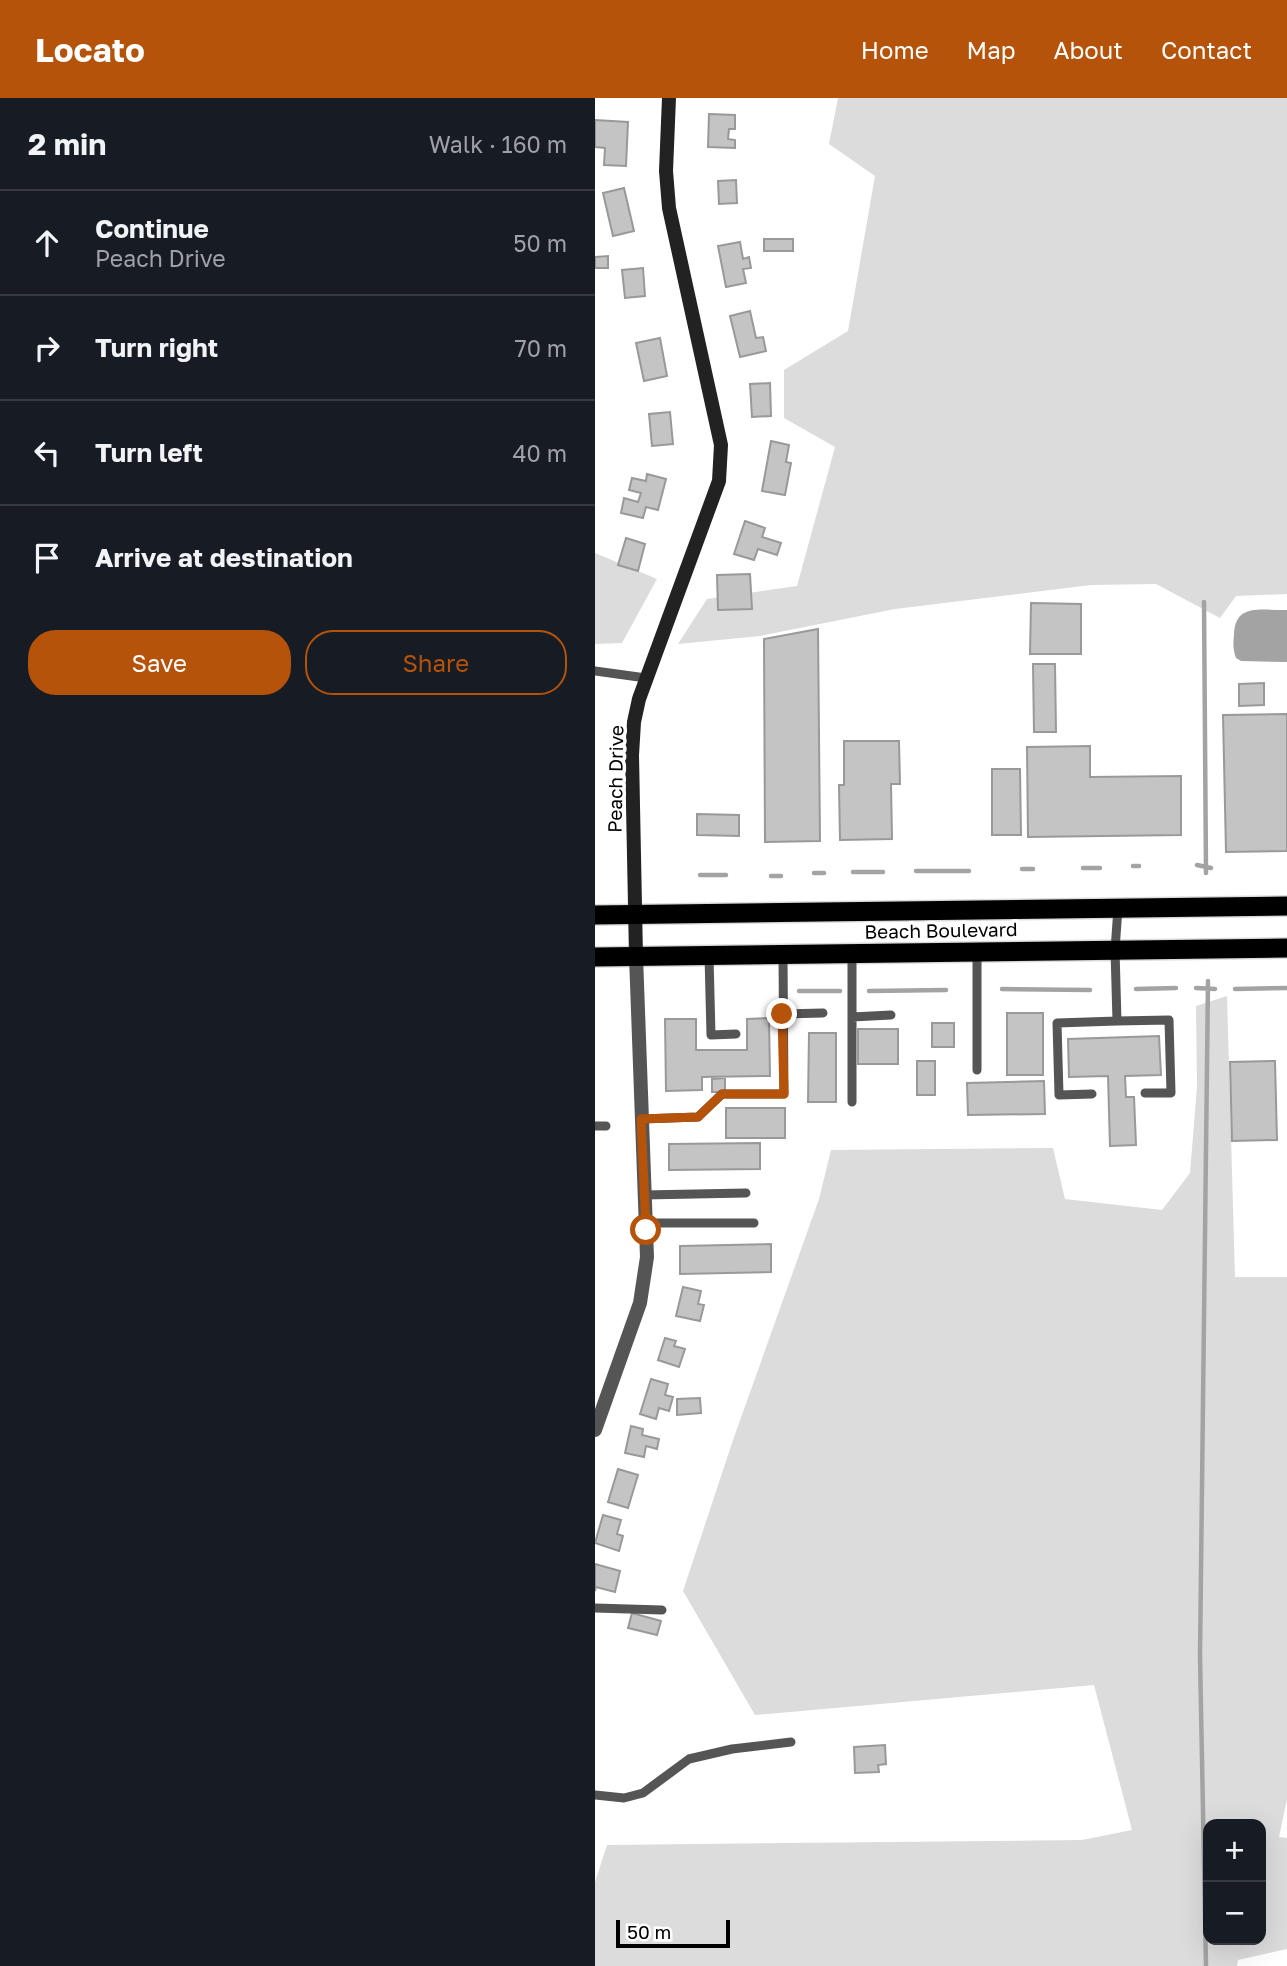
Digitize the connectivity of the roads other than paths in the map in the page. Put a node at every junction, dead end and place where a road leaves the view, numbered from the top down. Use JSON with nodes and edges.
{"nodes":[{"id":1,"x":669,"y":98,"type":"edge"},
{"id":2,"x":595,"y":671,"type":"edge"},
{"id":3,"x":646,"y":678,"type":"junction"},
{"id":4,"x":1287,"y":906,"type":"edge"},
{"id":5,"x":1118,"y":908,"type":"junction"},
{"id":6,"x":595,"y":915,"type":"edge"},
{"id":7,"x":635,"y":915,"type":"junction"},
{"id":8,"x":1287,"y":948,"type":"edge"},
{"id":9,"x":1115,"y":950,"type":"junction"},
{"id":10,"x":977,"y":952,"type":"junction"},
{"id":11,"x":852,"y":954,"type":"junction"},
{"id":12,"x":783,"y":955,"type":"junction"},
{"id":13,"x":636,"y":956,"type":"junction"},
{"id":14,"x":709,"y":956,"type":"junction"},
{"id":15,"x":595,"y":957,"type":"edge"},
{"id":16,"x":823,"y":1013,"type":"dead end"},
{"id":17,"x":782,"y":1014,"type":"junction"},
{"id":18,"x":891,"y":1015,"type":"dead end"},
{"id":19,"x":852,"y":1017,"type":"junction"},
{"id":20,"x":1117,"y":1021,"type":"junction"},
{"id":21,"x":736,"y":1034,"type":"dead end"},
{"id":22,"x":977,"y":1070,"type":"dead end"},
{"id":23,"x":1145,"y":1093,"type":"dead end"},
{"id":24,"x":1092,"y":1094,"type":"dead end"},
{"id":25,"x":852,"y":1102,"type":"dead end"},
{"id":26,"x":641,"y":1119,"type":"junction"},
{"id":27,"x":595,"y":1126,"type":"edge"},
{"id":28,"x":606,"y":1126,"type":"dead end"},
{"id":29,"x":746,"y":1193,"type":"dead end"},
{"id":30,"x":644,"y":1195,"type":"junction"},
{"id":31,"x":645,"y":1223,"type":"junction"},
{"id":32,"x":754,"y":1223,"type":"dead end"},
{"id":33,"x":595,"y":1430,"type":"edge"},
{"id":34,"x":595,"y":1608,"type":"edge"},
{"id":35,"x":662,"y":1610,"type":"dead end"},
{"id":36,"x":791,"y":1742,"type":"dead end"},
{"id":37,"x":595,"y":1795,"type":"edge"}],
"edges":[{"from":1,"to":3,"type":"main road","name":"Peach Drive"},
{"from":2,"to":3,"type":"lane"},
{"from":3,"to":7,"type":"main road","name":"Peach Drive"},
{"from":4,"to":5,"type":"highway"},
{"from":5,"to":7,"type":"highway"},
{"from":5,"to":9,"type":"lane"},
{"from":6,"to":7,"type":"highway"},
{"from":7,"to":13,"type":"main road","name":"Peach Drive"},
{"from":8,"to":9,"type":"highway","name":"Beach Boulevard"},
{"from":9,"to":10,"type":"highway","name":"Beach Boulevard"},
{"from":9,"to":20,"type":"lane"},
{"from":10,"to":11,"type":"highway","name":"Beach Boulevard"},
{"from":10,"to":22,"type":"lane"},
{"from":11,"to":12,"type":"highway","name":"Beach Boulevard"},
{"from":11,"to":19,"type":"lane"},
{"from":12,"to":14,"type":"highway","name":"Beach Boulevard"},
{"from":12,"to":17,"type":"lane"},
{"from":13,"to":14,"type":"highway","name":"Beach Boulevard"},
{"from":13,"to":15,"type":"highway","name":"Beach Boulevard"},
{"from":13,"to":26,"type":"street","name":"Peach Drive"},
{"from":14,"to":21,"type":"lane"},
{"from":16,"to":17,"type":"lane"},
{"from":17,"to":26,"type":"lane"},
{"from":18,"to":19,"type":"lane"},
{"from":19,"to":25,"type":"lane"},
{"from":20,"to":23,"type":"lane"},
{"from":20,"to":24,"type":"lane"},
{"from":26,"to":30,"type":"street","name":"Peach Drive"},
{"from":27,"to":28,"type":"lane"},
{"from":29,"to":30,"type":"lane"},
{"from":30,"to":31,"type":"street","name":"Peach Drive"},
{"from":31,"to":32,"type":"lane"},
{"from":31,"to":33,"type":"street","name":"Peach Drive"},
{"from":34,"to":35,"type":"lane"},
{"from":36,"to":37,"type":"lane"}]}
